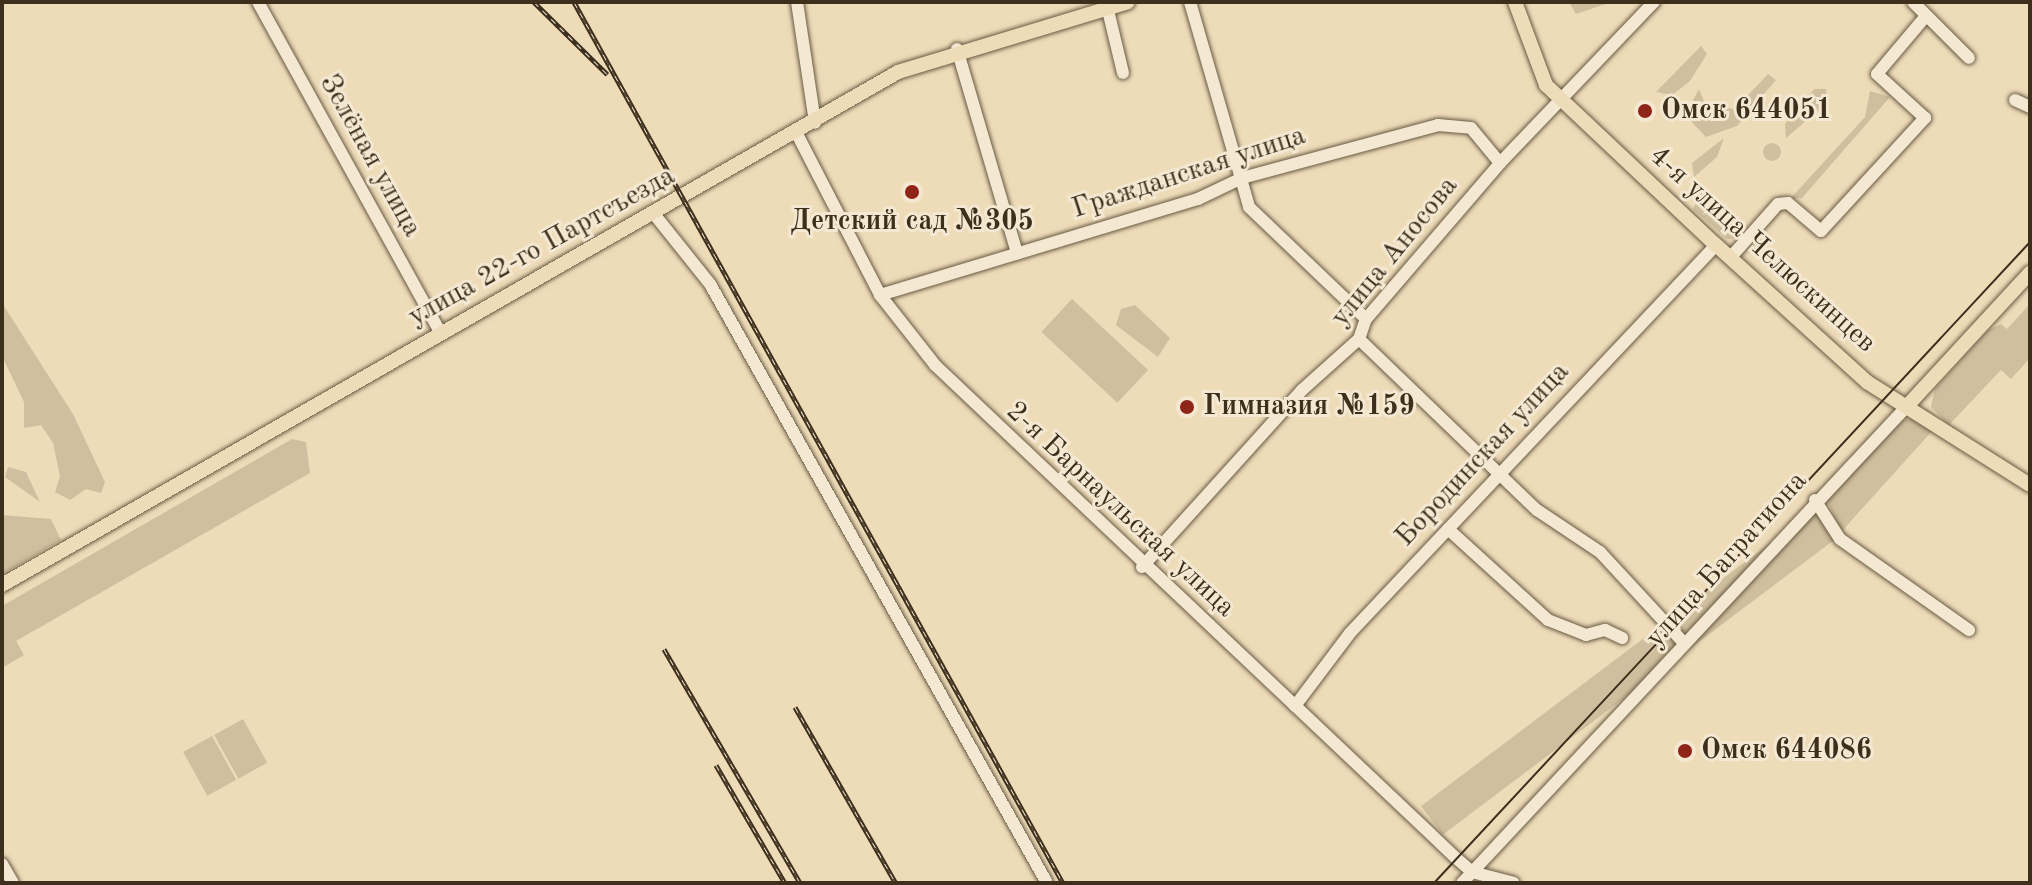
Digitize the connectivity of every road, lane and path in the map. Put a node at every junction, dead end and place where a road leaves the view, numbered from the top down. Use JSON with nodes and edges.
{"nodes":[{"id":1,"x":258,"y":2,"type":"edge"},
{"id":2,"x":797,"y":2,"type":"edge"},
{"id":3,"x":1128,"y":2,"type":"edge"},
{"id":4,"x":1190,"y":2,"type":"edge"},
{"id":5,"x":1515,"y":2,"type":"edge"},
{"id":6,"x":1654,"y":2,"type":"edge"},
{"id":7,"x":1913,"y":2,"type":"edge"},
{"id":8,"x":1106,"y":5,"type":"edge"},
{"id":9,"x":1926,"y":16,"type":"junction"},
{"id":10,"x":957,"y":49,"type":"junction"},
{"id":11,"x":1969,"y":58,"type":"dead end"},
{"id":12,"x":1123,"y":73,"type":"dead end"},
{"id":13,"x":2015,"y":100,"type":"dead end"},
{"id":14,"x":1562,"y":101,"type":"junction"},
{"id":15,"x":2030,"y":107,"type":"edge"},
{"id":16,"x":815,"y":123,"type":"junction"},
{"id":17,"x":797,"y":134,"type":"junction"},
{"id":18,"x":1500,"y":163,"type":"junction"},
{"id":19,"x":1242,"y":178,"type":"junction"},
{"id":20,"x":654,"y":214,"type":"junction"},
{"id":21,"x":1716,"y":245,"type":"junction"},
{"id":22,"x":1017,"y":253,"type":"junction"},
{"id":23,"x":1730,"y":258,"type":"junction"},
{"id":24,"x":2030,"y":273,"type":"edge"},
{"id":25,"x":880,"y":295,"type":"junction"},
{"id":26,"x":1366,"y":319,"type":"junction"},
{"id":27,"x":441,"y":334,"type":"junction"},
{"id":28,"x":1359,"y":339,"type":"junction"},
{"id":29,"x":1908,"y":405,"type":"junction"},
{"id":30,"x":1500,"y":474,"type":"junction"},
{"id":31,"x":2030,"y":485,"type":"edge"},
{"id":32,"x":1815,"y":500,"type":"junction"},
{"id":33,"x":1448,"y":529,"type":"junction"},
{"id":34,"x":1142,"y":567,"type":"junction"},
{"id":35,"x":2,"y":585,"type":"edge"},
{"id":36,"x":1969,"y":630,"type":"dead end"},
{"id":37,"x":1622,"y":638,"type":"dead end"},
{"id":38,"x":1685,"y":644,"type":"junction"},
{"id":39,"x":1295,"y":706,"type":"junction"},
{"id":40,"x":2,"y":864,"type":"edge"},
{"id":41,"x":1472,"y":872,"type":"junction"},
{"id":42,"x":13,"y":883,"type":"edge"},
{"id":43,"x":1047,"y":883,"type":"edge"},
{"id":44,"x":1462,"y":883,"type":"edge"},
{"id":45,"x":1514,"y":883,"type":"edge"}],
"edges":[{"from":1,"to":27,"type":"street","name":"Зелёная улица"},
{"from":2,"to":16,"type":"street"},
{"from":3,"to":8,"type":"main road","name":"улица 22-го Партсъезда"},
{"from":4,"to":19,"type":"street"},
{"from":5,"to":14,"type":"main road","name":"4-я улица Челюскинцев"},
{"from":6,"to":14,"type":"street","name":"улица Аносова"},
{"from":7,"to":9,"type":"street"},
{"from":8,"to":10,"type":"main road","name":"улица 22-го Партсъезда"},
{"from":8,"to":12,"type":"street"},
{"from":9,"to":11,"type":"street"},
{"from":9,"to":23,"type":"street"},
{"from":10,"to":16,"type":"main road","name":"улица 22-го Партсъезда"},
{"from":10,"to":22,"type":"street"},
{"from":13,"to":15,"type":"street"},
{"from":14,"to":18,"type":"street","name":"улица Аносова"},
{"from":14,"to":21,"type":"main road","name":"4-я улица Челюскинцев"},
{"from":16,"to":17,"type":"main road","name":"улица 22-го Партсъезда"},
{"from":17,"to":20,"type":"main road","name":"улица 22-го Партсъезда"},
{"from":17,"to":25,"type":"street","name":"2-я Барнаульская улица"},
{"from":18,"to":19,"type":"street","name":"Гражданская улица"},
{"from":18,"to":26,"type":"street","name":"улица Аносова"},
{"from":19,"to":22,"type":"street","name":"Гражданская улица"},
{"from":19,"to":26,"type":"street"},
{"from":20,"to":27,"type":"main road","name":"улица 22-го Партсъезда"},
{"from":20,"to":43,"type":"street"},
{"from":21,"to":23,"type":"main road","name":"4-я улица Челюскинцев"},
{"from":21,"to":30,"type":"street","name":"Бородинская улица"},
{"from":22,"to":25,"type":"street","name":"Гражданская улица"},
{"from":23,"to":29,"type":"main road","name":"4-я улица Челюскинцев"},
{"from":24,"to":29,"type":"main road","name":"улица Багратиона"},
{"from":25,"to":34,"type":"street","name":"2-я Барнаульская улица"},
{"from":26,"to":28,"type":"street","name":"улица Аносова"},
{"from":27,"to":35,"type":"main road","name":"улица 22-го Партсъезда"},
{"from":28,"to":30,"type":"street"},
{"from":28,"to":34,"type":"street","name":"улица Аносова"},
{"from":29,"to":31,"type":"main road","name":"4-я улица Челюскинцев"},
{"from":29,"to":32,"type":"street","name":"улица Багратиона"},
{"from":30,"to":33,"type":"street","name":"Бородинская улица"},
{"from":30,"to":38,"type":"street"},
{"from":32,"to":36,"type":"street"},
{"from":32,"to":38,"type":"street","name":"улица Багратиона"},
{"from":33,"to":37,"type":"street"},
{"from":33,"to":39,"type":"street","name":"Бородинская улица"},
{"from":34,"to":39,"type":"street","name":"2-я Барнаульская улица"},
{"from":38,"to":41,"type":"street","name":"улица Багратиона"},
{"from":39,"to":41,"type":"street","name":"2-я Барнаульская улица"},
{"from":40,"to":42,"type":"street"},
{"from":41,"to":44,"type":"street","name":"улица Багратиона"},
{"from":41,"to":45,"type":"street"}]}
